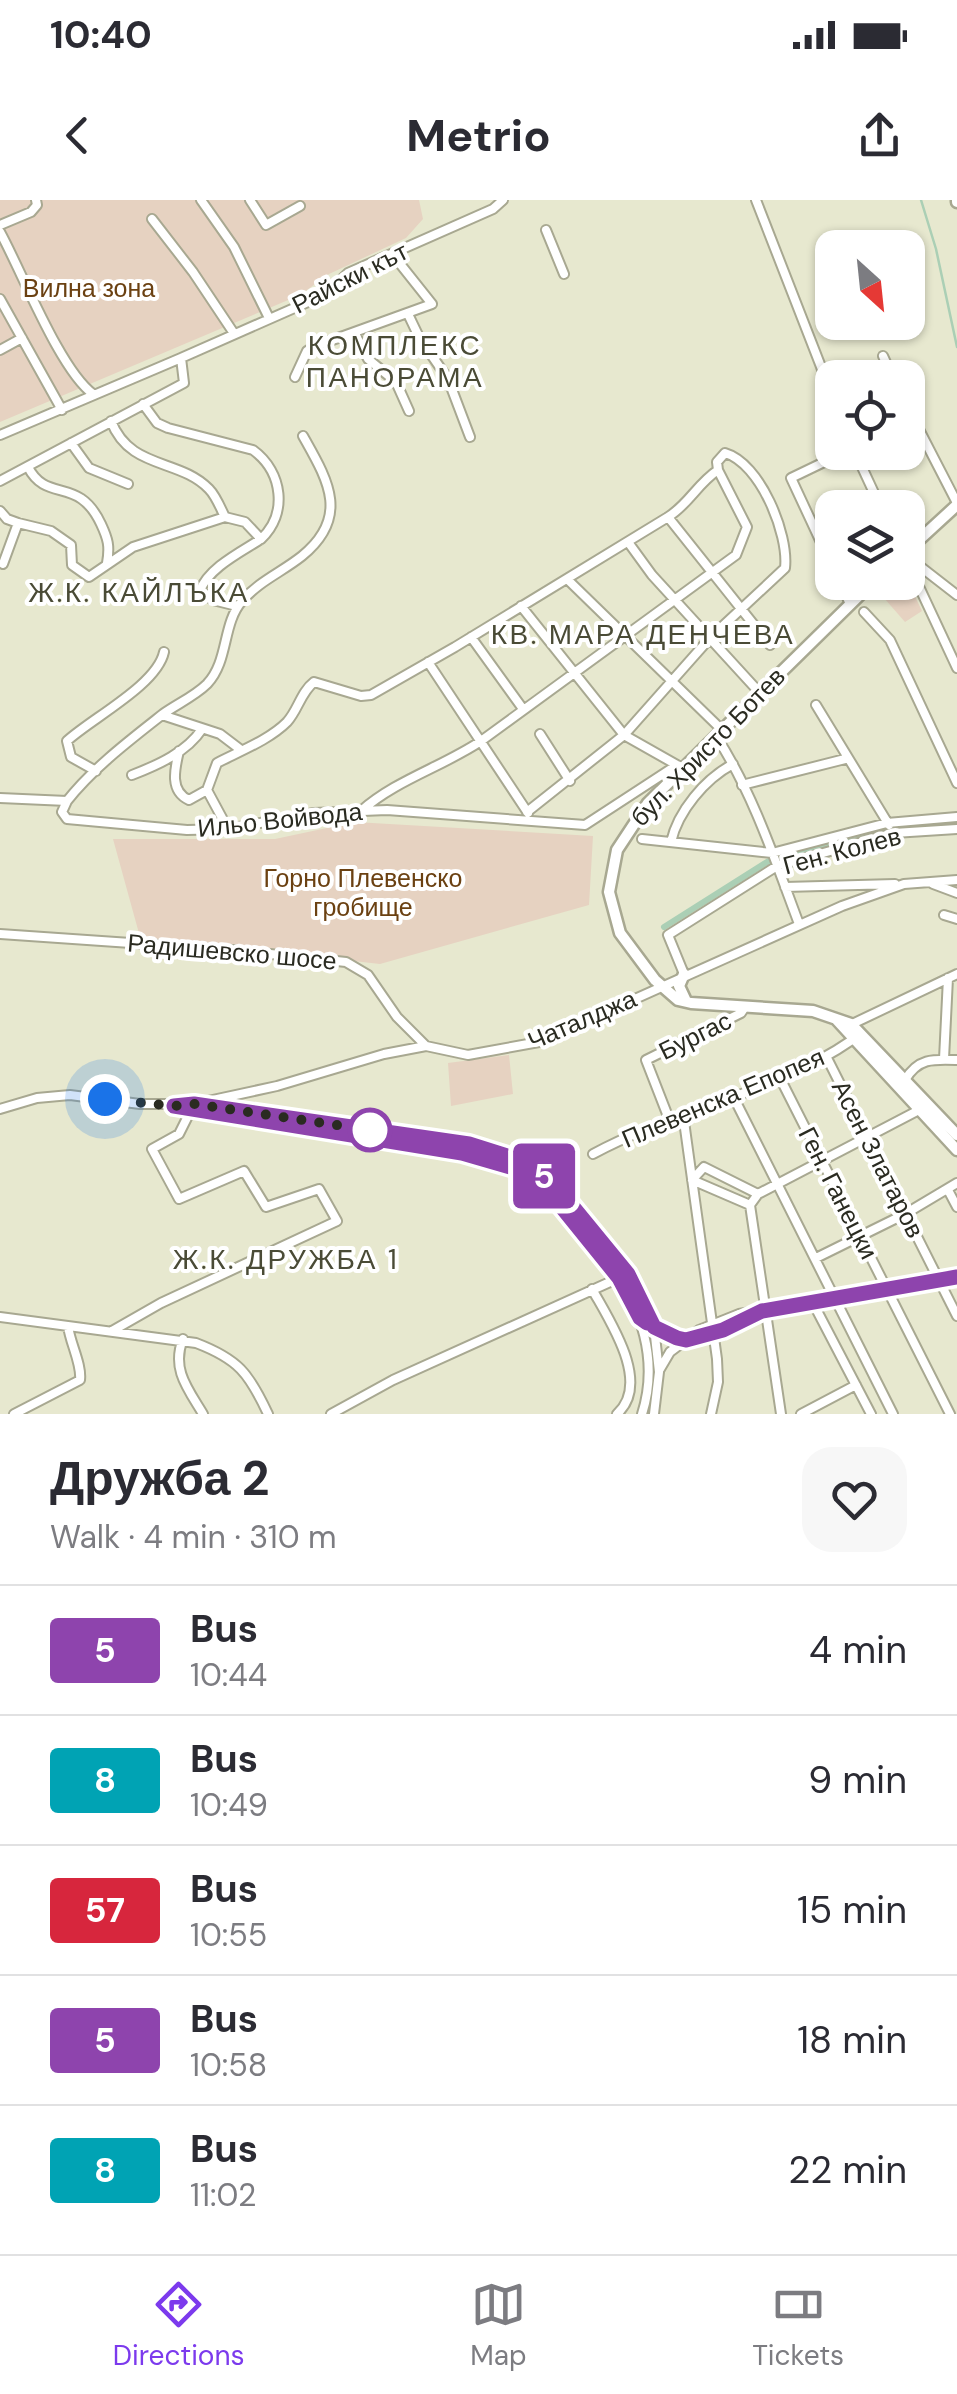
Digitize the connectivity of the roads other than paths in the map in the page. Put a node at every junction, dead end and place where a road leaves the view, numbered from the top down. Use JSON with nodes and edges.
{"nodes":[{"id":1,"x":36,"y":200,"type":"edge"},
{"id":2,"x":202,"y":200,"type":"edge"},
{"id":3,"x":250,"y":200,"type":"edge"},
{"id":4,"x":503,"y":200,"type":"edge"},
{"id":5,"x":756,"y":200,"type":"edge"},
{"id":6,"x":300,"y":206,"type":"dead end"},
{"id":7,"x":152,"y":219,"type":"dead end"},
{"id":8,"x":0,"y":229,"type":"edge"},
{"id":9,"x":546,"y":230,"type":"dead end"},
{"id":10,"x":394,"y":255,"type":"junction"},
{"id":11,"x":564,"y":274,"type":"dead end"},
{"id":12,"x":0,"y":299,"type":"edge"},
{"id":13,"x":408,"y":314,"type":"junction"},
{"id":14,"x":269,"y":318,"type":"junction"},
{"id":15,"x":234,"y":332,"type":"junction"},
{"id":16,"x":355,"y":334,"type":"junction"},
{"id":17,"x":22,"y":338,"type":"junction"},
{"id":18,"x":0,"y":350,"type":"edge"},
{"id":19,"x":883,"y":356,"type":"dead end"},
{"id":20,"x":181,"y":358,"type":"junction"},
{"id":21,"x":818,"y":360,"type":"edge"},
{"id":22,"x":885,"y":360,"type":"edge"},
{"id":23,"x":295,"y":377,"type":"dead end"},
{"id":24,"x":94,"y":394,"type":"junction"},
{"id":25,"x":144,"y":404,"type":"junction"},
{"id":26,"x":62,"y":410,"type":"junction"},
{"id":27,"x":409,"y":411,"type":"dead end"},
{"id":28,"x":110,"y":421,"type":"junction"},
{"id":29,"x":1,"y":432,"type":"edge"},
{"id":30,"x":303,"y":436,"type":"dead end"},
{"id":31,"x":470,"y":437,"type":"dead end"},
{"id":32,"x":925,"y":441,"type":"edge"},
{"id":33,"x":72,"y":443,"type":"junction"},
{"id":34,"x":28,"y":467,"type":"junction"},
{"id":35,"x":815,"y":467,"type":"edge"},
{"id":36,"x":718,"y":470,"type":"junction"},
{"id":37,"x":0,"y":482,"type":"edge"},
{"id":38,"x":128,"y":484,"type":"dead end"},
{"id":39,"x":957,"y":504,"type":"edge"},
{"id":40,"x":0,"y":511,"type":"edge"},
{"id":41,"x":668,"y":517,"type":"junction"},
{"id":42,"x":226,"y":518,"type":"junction"},
{"id":43,"x":18,"y":523,"type":"junction"},
{"id":44,"x":815,"y":530,"type":"edge"},
{"id":45,"x":260,"y":539,"type":"junction"},
{"id":46,"x":925,"y":539,"type":"edge"},
{"id":47,"x":628,"y":542,"type":"junction"},
{"id":48,"x":107,"y":562,"type":"junction"},
{"id":49,"x":3,"y":564,"type":"dead end"},
{"id":50,"x":925,"y":570,"type":"edge"},
{"id":51,"x":712,"y":572,"type":"junction"},
{"id":52,"x":567,"y":579,"type":"junction"},
{"id":53,"x":957,"y":595,"type":"edge"},
{"id":54,"x":925,"y":596,"type":"edge"},
{"id":55,"x":674,"y":599,"type":"junction"},
{"id":56,"x":848,"y":600,"type":"edge"},
{"id":57,"x":854,"y":600,"type":"edge"},
{"id":58,"x":850,"y":604,"type":"junction"},
{"id":59,"x":238,"y":606,"type":"junction"},
{"id":60,"x":521,"y":606,"type":"junction"},
{"id":61,"x":742,"y":608,"type":"junction"},
{"id":62,"x":864,"y":612,"type":"dead end"},
{"id":63,"x":626,"y":634,"type":"junction"},
{"id":64,"x":472,"y":637,"type":"junction"},
{"id":65,"x":710,"y":638,"type":"junction"},
{"id":66,"x":770,"y":645,"type":"dead end"},
{"id":67,"x":164,"y":652,"type":"dead end"},
{"id":68,"x":428,"y":662,"type":"junction"},
{"id":69,"x":957,"y":668,"type":"edge"},
{"id":70,"x":574,"y":674,"type":"junction"},
{"id":71,"x":672,"y":681,"type":"junction"},
{"id":72,"x":759,"y":692,"type":"junction"},
{"id":73,"x":816,"y":705,"type":"dead end"},
{"id":74,"x":523,"y":709,"type":"junction"},
{"id":75,"x":162,"y":715,"type":"junction"},
{"id":76,"x":202,"y":728,"type":"junction"},
{"id":77,"x":719,"y":733,"type":"junction"},
{"id":78,"x":540,"y":734,"type":"dead end"},
{"id":79,"x":624,"y":736,"type":"junction"},
{"id":80,"x":481,"y":740,"type":"junction"},
{"id":81,"x":242,"y":750,"type":"junction"},
{"id":82,"x":179,"y":751,"type":"junction"},
{"id":83,"x":845,"y":758,"type":"junction"},
{"id":84,"x":733,"y":764,"type":"junction"},
{"id":85,"x":680,"y":766,"type":"junction"},
{"id":86,"x":96,"y":771,"type":"junction"},
{"id":87,"x":132,"y":775,"type":"dead end"},
{"id":88,"x":570,"y":781,"type":"junction"},
{"id":89,"x":957,"y":782,"type":"edge"},
{"id":90,"x":742,"y":785,"type":"junction"},
{"id":91,"x":207,"y":790,"type":"junction"},
{"id":92,"x":0,"y":798,"type":"edge"},
{"id":93,"x":67,"y":801,"type":"junction"},
{"id":94,"x":360,"y":811,"type":"junction"},
{"id":95,"x":528,"y":812,"type":"junction"},
{"id":96,"x":957,"y":817,"type":"edge"},
{"id":97,"x":532,"y":822,"type":"junction"},
{"id":98,"x":890,"y":828,"type":"junction"},
{"id":99,"x":957,"y":829,"type":"edge"},
{"id":100,"x":228,"y":830,"type":"junction"},
{"id":101,"x":642,"y":839,"type":"dead end"},
{"id":102,"x":671,"y":842,"type":"junction"},
{"id":103,"x":775,"y":859,"type":"junction"},
{"id":104,"x":957,"y":880,"type":"edge"},
{"id":105,"x":928,"y":882,"type":"junction"},
{"id":106,"x":904,"y":884,"type":"junction"},
{"id":107,"x":785,"y":888,"type":"junction"},
{"id":108,"x":957,"y":893,"type":"edge"},
{"id":109,"x":944,"y":915,"type":"dead end"},
{"id":110,"x":957,"y":919,"type":"edge"},
{"id":111,"x":799,"y":924,"type":"junction"},
{"id":112,"x":0,"y":934,"type":"edge"},
{"id":113,"x":684,"y":974,"type":"junction"},
{"id":114,"x":952,"y":976,"type":"edge"},
{"id":115,"x":661,"y":986,"type":"junction"},
{"id":116,"x":691,"y":1003,"type":"junction"},
{"id":117,"x":745,"y":1007,"type":"junction"},
{"id":118,"x":843,"y":1024,"type":"junction"},
{"id":119,"x":852,"y":1040,"type":"junction"},
{"id":120,"x":426,"y":1046,"type":"junction"},
{"id":121,"x":826,"y":1056,"type":"junction"},
{"id":122,"x":944,"y":1059,"type":"junction"},
{"id":123,"x":957,"y":1060,"type":"edge"},
{"id":124,"x":888,"y":1070,"type":"junction"},
{"id":125,"x":780,"y":1078,"type":"junction"},
{"id":126,"x":905,"y":1080,"type":"junction"},
{"id":127,"x":733,"y":1096,"type":"junction"},
{"id":128,"x":192,"y":1107,"type":"junction"},
{"id":129,"x":0,"y":1109,"type":"edge"},
{"id":130,"x":919,"y":1110,"type":"junction"},
{"id":131,"x":683,"y":1114,"type":"junction"},
{"id":132,"x":669,"y":1119,"type":"junction"},
{"id":133,"x":957,"y":1136,"type":"edge"},
{"id":134,"x":866,"y":1138,"type":"junction"},
{"id":135,"x":957,"y":1150,"type":"edge"},
{"id":136,"x":593,"y":1154,"type":"dead end"},
{"id":137,"x":822,"y":1162,"type":"junction"},
{"id":138,"x":692,"y":1180,"type":"junction"},
{"id":139,"x":957,"y":1183,"type":"edge"},
{"id":140,"x":778,"y":1184,"type":"junction"},
{"id":141,"x":948,"y":1190,"type":"junction"},
{"id":142,"x":758,"y":1194,"type":"junction"},
{"id":143,"x":750,"y":1205,"type":"junction"},
{"id":144,"x":957,"y":1206,"type":"edge"},
{"id":145,"x":905,"y":1214,"type":"junction"},
{"id":146,"x":861,"y":1237,"type":"junction"},
{"id":147,"x":816,"y":1258,"type":"junction"},
{"id":148,"x":623,"y":1276,"type":"junction"},
{"id":149,"x":957,"y":1277,"type":"edge"},
{"id":150,"x":939,"y":1280,"type":"junction"},
{"id":151,"x":592,"y":1288,"type":"junction"},
{"id":152,"x":887,"y":1289,"type":"junction"},
{"id":153,"x":837,"y":1298,"type":"junction"},
{"id":154,"x":813,"y":1302,"type":"junction"},
{"id":155,"x":764,"y":1310,"type":"junction"},
{"id":156,"x":957,"y":1316,"type":"edge"},
{"id":157,"x":0,"y":1317,"type":"edge"},
{"id":158,"x":640,"y":1318,"type":"junction"},
{"id":159,"x":68,"y":1326,"type":"junction"},
{"id":160,"x":654,"y":1327,"type":"junction"},
{"id":161,"x":712,"y":1328,"type":"junction"},
{"id":162,"x":112,"y":1331,"type":"junction"},
{"id":163,"x":689,"y":1338,"type":"junction"},
{"id":164,"x":183,"y":1339,"type":"junction"},
{"id":165,"x":659,"y":1372,"type":"junction"},
{"id":166,"x":856,"y":1385,"type":"junction"},
{"id":167,"x":648,"y":1396,"type":"junction"},
{"id":168,"x":957,"y":1397,"type":"edge"},
{"id":169,"x":944,"y":1403,"type":"junction"},
{"id":170,"x":14,"y":1414,"type":"edge"},
{"id":171,"x":203,"y":1414,"type":"edge"},
{"id":172,"x":268,"y":1414,"type":"edge"},
{"id":173,"x":333,"y":1414,"type":"edge"},
{"id":174,"x":617,"y":1414,"type":"edge"},
{"id":175,"x":642,"y":1414,"type":"edge"},
{"id":176,"x":654,"y":1414,"type":"edge"},
{"id":177,"x":711,"y":1414,"type":"edge"},
{"id":178,"x":781,"y":1414,"type":"edge"},
{"id":179,"x":801,"y":1414,"type":"edge"},
{"id":180,"x":871,"y":1414,"type":"edge"},
{"id":181,"x":893,"y":1414,"type":"edge"},
{"id":182,"x":950,"y":1414,"type":"edge"}],
"edges":[{"from":1,"to":8,"type":"street"},
{"from":2,"to":14,"type":"street"},
{"from":3,"to":6,"type":"street"},
{"from":4,"to":10,"type":"street","name":"Райски кът"},
{"from":5,"to":21,"type":"street"},
{"from":7,"to":15,"type":"street"},
{"from":8,"to":24,"type":"street"},
{"from":9,"to":11,"type":"street"},
{"from":10,"to":13,"type":"street"},
{"from":10,"to":14,"type":"street","name":"Райски кът"},
{"from":12,"to":17,"type":"street"},
{"from":13,"to":16,"type":"street"},
{"from":13,"to":31,"type":"street"},
{"from":14,"to":15,"type":"street","name":"Райски кът"},
{"from":15,"to":20,"type":"street","name":"Райски кът"},
{"from":16,"to":23,"type":"street"},
{"from":16,"to":27,"type":"street"},
{"from":17,"to":18,"type":"street"},
{"from":17,"to":26,"type":"street"},
{"from":19,"to":22,"type":"street"},
{"from":20,"to":24,"type":"street","name":"Райски кът"},
{"from":20,"to":25,"type":"street"},
{"from":24,"to":26,"type":"street","name":"Райски кът"},
{"from":25,"to":28,"type":"street"},
{"from":25,"to":45,"type":"street"},
{"from":26,"to":29,"type":"street","name":"Райски кът"},
{"from":28,"to":33,"type":"street"},
{"from":28,"to":42,"type":"street"},
{"from":30,"to":59,"type":"street"},
{"from":32,"to":39,"type":"street"},
{"from":33,"to":34,"type":"street"},
{"from":33,"to":38,"type":"street"},
{"from":34,"to":37,"type":"street"},
{"from":34,"to":48,"type":"street"},
{"from":35,"to":44,"type":"street"},
{"from":36,"to":41,"type":"street"},
{"from":36,"to":51,"type":"street"},
{"from":36,"to":61,"type":"street"},
{"from":39,"to":46,"type":"main road"},
{"from":40,"to":43,"type":"street"},
{"from":41,"to":47,"type":"street"},
{"from":41,"to":51,"type":"street"},
{"from":42,"to":45,"type":"street"},
{"from":42,"to":48,"type":"street"},
{"from":43,"to":48,"type":"street"},
{"from":43,"to":49,"type":"street"},
{"from":45,"to":59,"type":"street"},
{"from":47,"to":52,"type":"street"},
{"from":47,"to":55,"type":"street"},
{"from":50,"to":53,"type":"street"},
{"from":51,"to":55,"type":"street"},
{"from":51,"to":61,"type":"street"},
{"from":52,"to":60,"type":"street"},
{"from":52,"to":63,"type":"street"},
{"from":54,"to":69,"type":"street"},
{"from":55,"to":63,"type":"street"},
{"from":55,"to":65,"type":"street"},
{"from":56,"to":58,"type":"street"},
{"from":57,"to":58,"type":"main road","name":"бул. Христо Ботев"},
{"from":58,"to":72,"type":"main road","name":"бул. Христо Ботев"},
{"from":59,"to":75,"type":"street"},
{"from":60,"to":64,"type":"street"},
{"from":60,"to":70,"type":"street"},
{"from":61,"to":65,"type":"street"},
{"from":61,"to":66,"type":"street"},
{"from":62,"to":89,"type":"street"},
{"from":63,"to":70,"type":"street"},
{"from":63,"to":71,"type":"street"},
{"from":64,"to":68,"type":"street"},
{"from":64,"to":74,"type":"street"},
{"from":65,"to":71,"type":"street"},
{"from":65,"to":72,"type":"street"},
{"from":67,"to":86,"type":"street"},
{"from":68,"to":80,"type":"street"},
{"from":68,"to":81,"type":"street"},
{"from":70,"to":74,"type":"street"},
{"from":70,"to":79,"type":"street"},
{"from":71,"to":77,"type":"street"},
{"from":71,"to":79,"type":"street"},
{"from":72,"to":77,"type":"main road","name":"бул. Христо Ботев"},
{"from":73,"to":83,"type":"street"},
{"from":74,"to":80,"type":"street"},
{"from":75,"to":76,"type":"street"},
{"from":75,"to":86,"type":"street"},
{"from":76,"to":81,"type":"street"},
{"from":76,"to":82,"type":"street"},
{"from":77,"to":84,"type":"street"},
{"from":77,"to":85,"type":"main road","name":"бул. Христо Ботев"},
{"from":78,"to":88,"type":"street"},
{"from":79,"to":85,"type":"street"},
{"from":79,"to":88,"type":"street"},
{"from":80,"to":94,"type":"street"},
{"from":80,"to":95,"type":"street"},
{"from":81,"to":91,"type":"street"},
{"from":82,"to":87,"type":"street"},
{"from":82,"to":91,"type":"street"},
{"from":83,"to":90,"type":"street"},
{"from":83,"to":98,"type":"street"},
{"from":84,"to":90,"type":"street"},
{"from":84,"to":102,"type":"street"},
{"from":85,"to":97,"type":"street","name":"Ильо Войвода"},
{"from":85,"to":115,"type":"main road","name":"бул. Христо Ботев"},
{"from":86,"to":93,"type":"street"},
{"from":88,"to":95,"type":"street"},
{"from":90,"to":103,"type":"street"},
{"from":91,"to":100,"type":"street"},
{"from":92,"to":93,"type":"street"},
{"from":93,"to":100,"type":"street","name":"Ильо Войвода"},
{"from":94,"to":97,"type":"street","name":"Ильо Войвода"},
{"from":94,"to":100,"type":"street","name":"Ильо Войвода"},
{"from":95,"to":97,"type":"street"},
{"from":96,"to":98,"type":"street","name":"Ген. Колев"},
{"from":98,"to":99,"type":"street","name":"Ген. Колев"},
{"from":98,"to":103,"type":"street","name":"Ген. Колев"},
{"from":98,"to":103,"type":"street","name":"Ген. Колев"},
{"from":101,"to":102,"type":"street"},
{"from":102,"to":103,"type":"street"},
{"from":103,"to":107,"type":"street"},
{"from":103,"to":113,"type":"street","name":"Ген. Колев"},
{"from":104,"to":105,"type":"street","name":"Чаталджа"},
{"from":105,"to":106,"type":"street","name":"Чаталджа"},
{"from":105,"to":108,"type":"street"},
{"from":106,"to":107,"type":"street","name":"Чаталджа"},
{"from":106,"to":111,"type":"street","name":"Чаталджа"},
{"from":107,"to":111,"type":"street"},
{"from":109,"to":110,"type":"street"},
{"from":111,"to":113,"type":"street","name":"Чаталджа"},
{"from":112,"to":120,"type":"street","name":"Радишевско шосе"},
{"from":113,"to":115,"type":"street","name":"Чаталджа"},
{"from":113,"to":116,"type":"main road"},
{"from":114,"to":118,"type":"street"},
{"from":114,"to":122,"type":"street"},
{"from":115,"to":116,"type":"main road","name":"бул. Христо Ботев"},
{"from":115,"to":120,"type":"street","name":"Чаталджа"},
{"from":116,"to":117,"type":"main road","name":"бул. Христо Ботев"},
{"from":117,"to":118,"type":"main road","name":"бул. Христо Ботев"},
{"from":117,"to":132,"type":"street","name":"Бургас"},
{"from":118,"to":119,"type":"main road"},
{"from":118,"to":124,"type":"main road"},
{"from":119,"to":121,"type":"street","name":"Плевенска Епопея"},
{"from":119,"to":124,"type":"main road"},
{"from":120,"to":128,"type":"street","name":"Чаталджа"},
{"from":121,"to":125,"type":"street","name":"Плевенска Епопея"},
{"from":121,"to":134,"type":"street","name":"Асен Златаров"},
{"from":122,"to":123,"type":"street"},
{"from":122,"to":126,"type":"street"},
{"from":124,"to":126,"type":"main road"},
{"from":124,"to":130,"type":"main road"},
{"from":125,"to":127,"type":"street","name":"Плевенска Епопея"},
{"from":125,"to":137,"type":"street","name":"Ген. Ганецки"},
{"from":126,"to":133,"type":"main road"},
{"from":127,"to":131,"type":"street","name":"Плевенска Епопея"},
{"from":127,"to":140,"type":"street"},
{"from":128,"to":129,"type":"street"},
{"from":128,"to":148,"type":"street"},
{"from":128,"to":162,"type":"street"},
{"from":130,"to":134,"type":"street"},
{"from":130,"to":135,"type":"main road"},
{"from":131,"to":132,"type":"street","name":"Плевенска Епопея"},
{"from":131,"to":138,"type":"street"},
{"from":132,"to":136,"type":"street","name":"Плевенска Епопея"},
{"from":134,"to":137,"type":"street"},
{"from":134,"to":145,"type":"street","name":"Асен Златаров"},
{"from":137,"to":140,"type":"street"},
{"from":137,"to":146,"type":"street","name":"Ген. Ганецки"},
{"from":138,"to":142,"type":"street"},
{"from":138,"to":143,"type":"street"},
{"from":138,"to":161,"type":"street"},
{"from":139,"to":141,"type":"street"},
{"from":140,"to":142,"type":"street"},
{"from":140,"to":147,"type":"street"},
{"from":141,"to":144,"type":"street"},
{"from":141,"to":145,"type":"street"},
{"from":142,"to":143,"type":"street"},
{"from":143,"to":155,"type":"street"},
{"from":145,"to":146,"type":"street"},
{"from":145,"to":150,"type":"street","name":"Асен Златаров"},
{"from":146,"to":147,"type":"street"},
{"from":146,"to":152,"type":"street","name":"Ген. Ганецки"},
{"from":147,"to":153,"type":"street"},
{"from":148,"to":151,"type":"street"},
{"from":148,"to":158,"type":"street"},
{"from":148,"to":160,"type":"street"},
{"from":149,"to":150,"type":"street"},
{"from":150,"to":152,"type":"street"},
{"from":150,"to":156,"type":"street","name":"Асен Златаров"},
{"from":151,"to":173,"type":"street"},
{"from":151,"to":174,"type":"street"},
{"from":152,"to":153,"type":"street"},
{"from":152,"to":169,"type":"street","name":"Ген. Ганецки"},
{"from":153,"to":154,"type":"street"},
{"from":153,"to":181,"type":"street"},
{"from":154,"to":155,"type":"street"},
{"from":154,"to":166,"type":"street"},
{"from":155,"to":161,"type":"street"},
{"from":155,"to":178,"type":"street"},
{"from":157,"to":159,"type":"street"},
{"from":158,"to":160,"type":"street"},
{"from":158,"to":167,"type":"street"},
{"from":159,"to":162,"type":"street"},
{"from":159,"to":170,"type":"street"},
{"from":160,"to":163,"type":"street"},
{"from":160,"to":165,"type":"street"},
{"from":161,"to":163,"type":"street"},
{"from":161,"to":177,"type":"street"},
{"from":162,"to":164,"type":"street"},
{"from":163,"to":165,"type":"street"},
{"from":164,"to":171,"type":"street"},
{"from":164,"to":172,"type":"street"},
{"from":165,"to":167,"type":"street"},
{"from":165,"to":176,"type":"street"},
{"from":166,"to":179,"type":"street"},
{"from":166,"to":180,"type":"street"},
{"from":167,"to":175,"type":"street"},
{"from":168,"to":169,"type":"street"},
{"from":169,"to":182,"type":"street","name":"Ген. Ганецки"}]}
